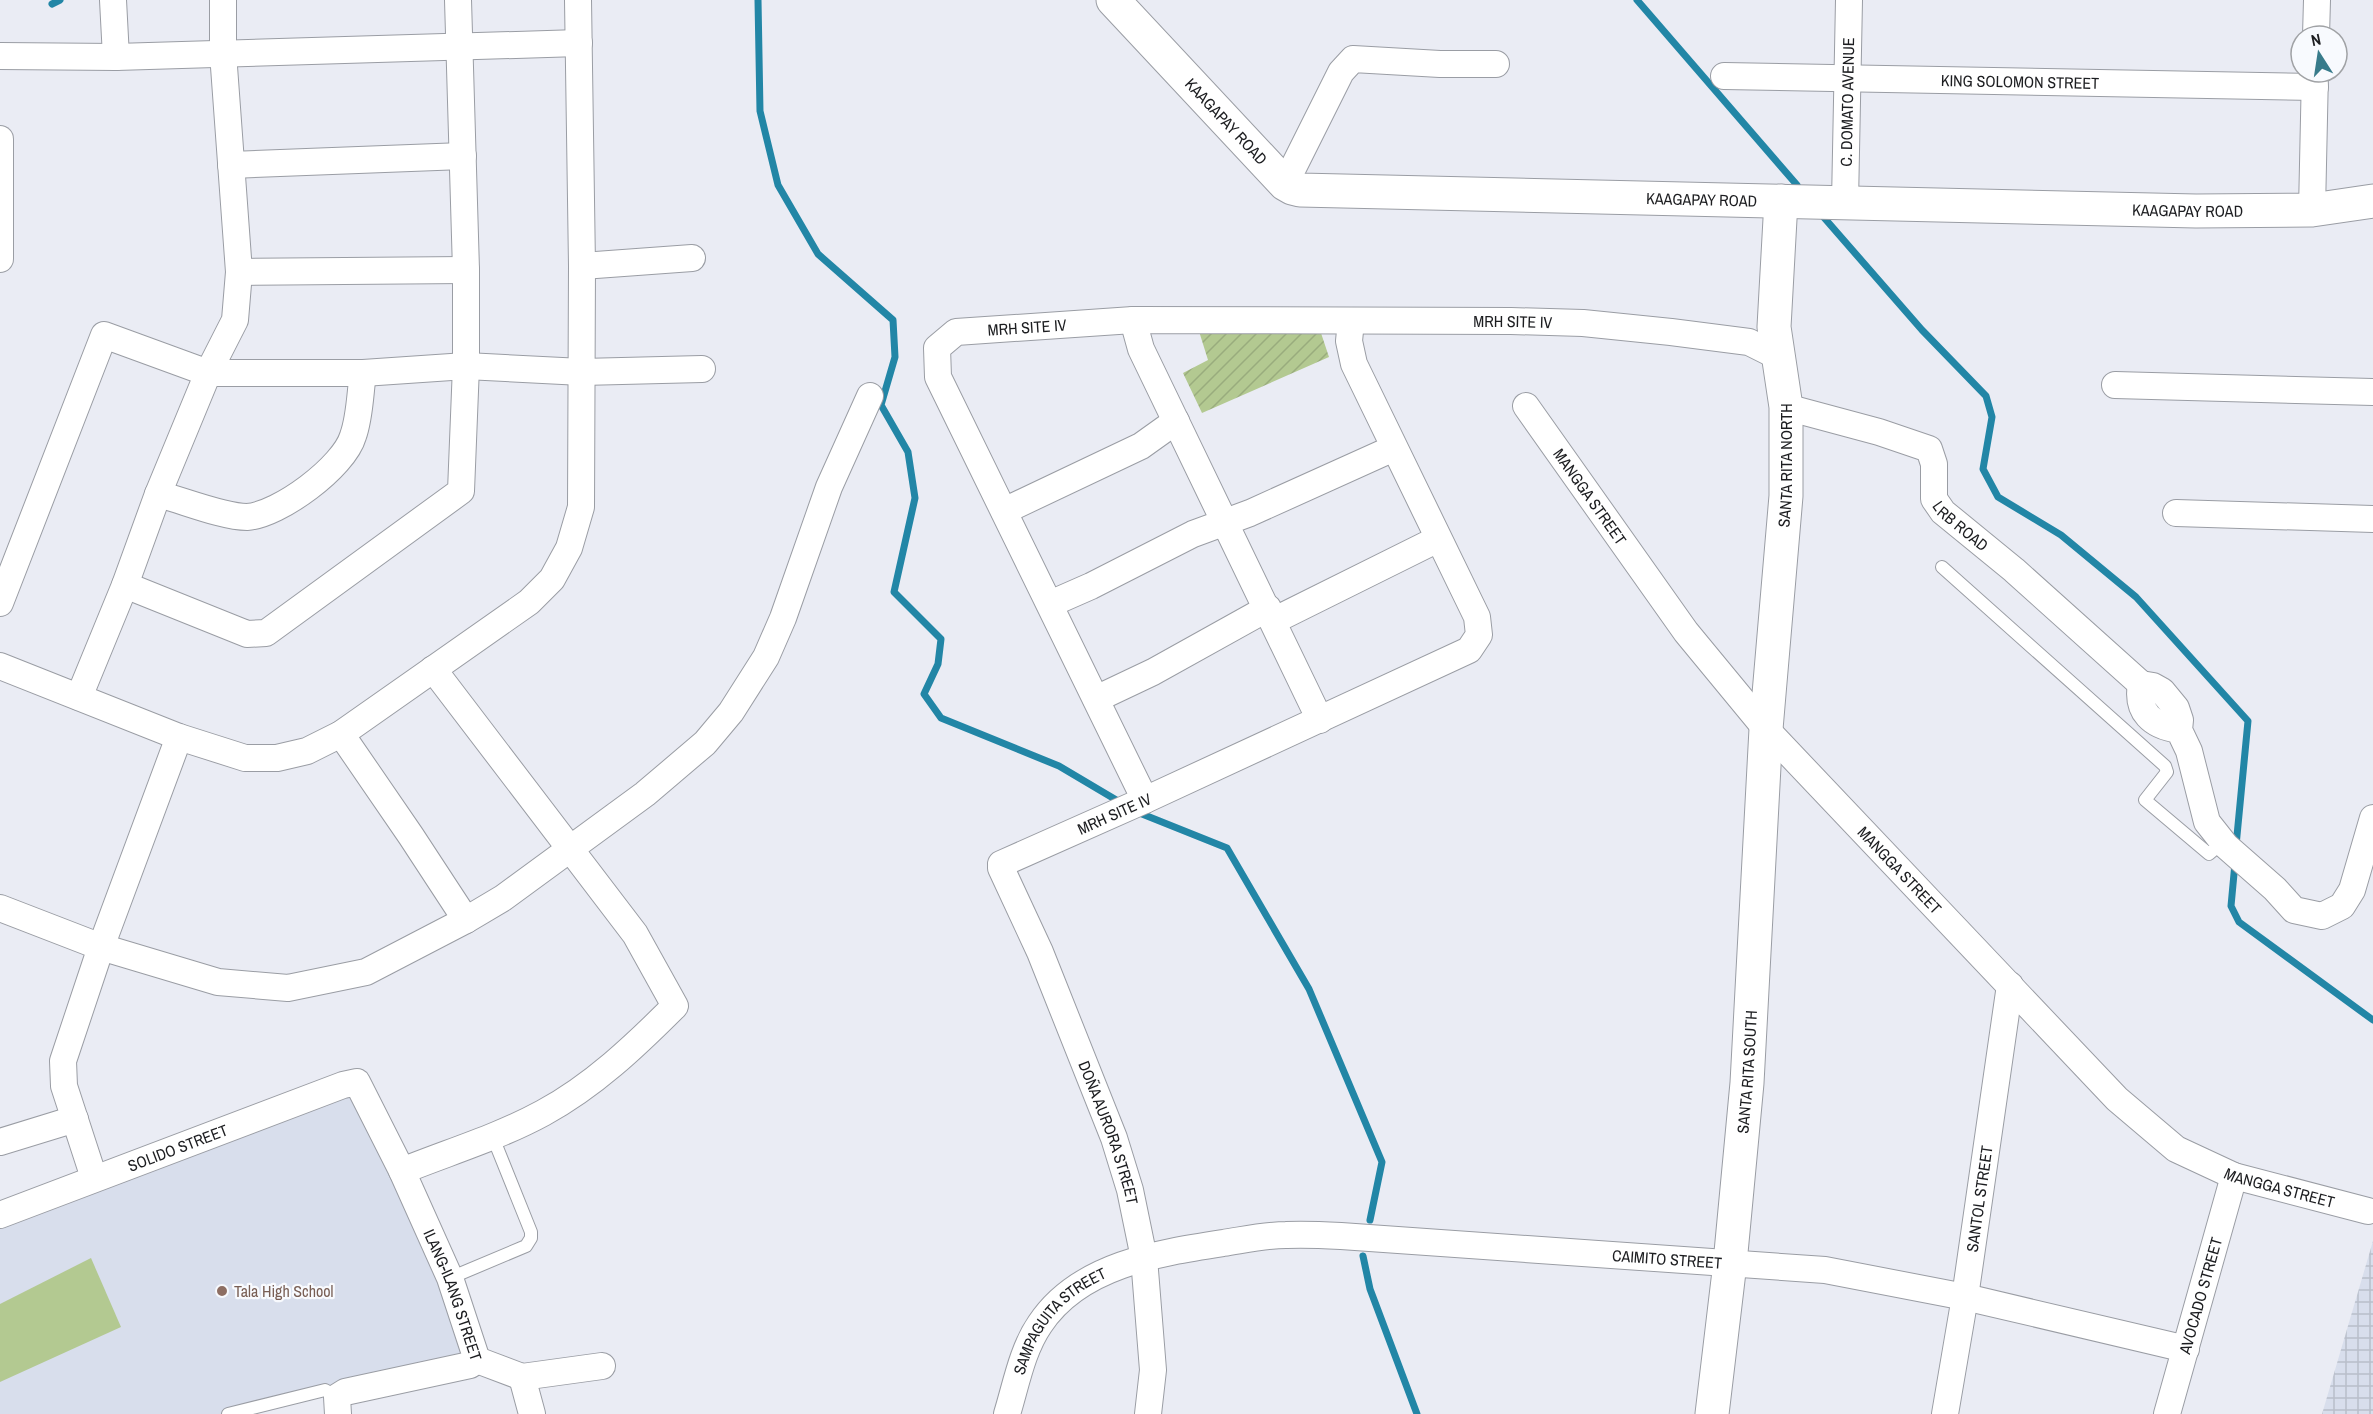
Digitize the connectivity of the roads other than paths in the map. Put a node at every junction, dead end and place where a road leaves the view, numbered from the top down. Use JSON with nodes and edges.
{"nodes":[{"id":1,"x":113,"y":0,"type":"edge"},
{"id":2,"x":223,"y":0,"type":"edge"},
{"id":3,"x":458,"y":0,"type":"edge"},
{"id":4,"x":578,"y":0,"type":"edge"},
{"id":5,"x":1113,"y":0,"type":"edge"},
{"id":6,"x":1849,"y":0,"type":"edge"},
{"id":7,"x":2317,"y":0,"type":"edge"},
{"id":8,"x":2316,"y":24,"type":"edge"},
{"id":9,"x":579,"y":43,"type":"junction"},
{"id":10,"x":461,"y":46,"type":"junction"},
{"id":11,"x":223,"y":53,"type":"junction"},
{"id":12,"x":0,"y":56,"type":"edge"},
{"id":13,"x":116,"y":57,"type":"junction"},
{"id":14,"x":1496,"y":64,"type":"dead end"},
{"id":15,"x":1724,"y":76,"type":"dead end"},
{"id":16,"x":1846,"y":79,"type":"junction"},
{"id":17,"x":2289,"y":79,"type":"edge"},
{"id":18,"x":2315,"y":84,"type":"edge"},
{"id":19,"x":0,"y":139,"type":"edge"},
{"id":20,"x":463,"y":156,"type":"junction"},
{"id":21,"x":231,"y":165,"type":"junction"},
{"id":22,"x":1285,"y":184,"type":"junction"},
{"id":23,"x":1781,"y":201,"type":"junction"},
{"id":24,"x":2373,"y":201,"type":"edge"},
{"id":25,"x":1845,"y":202,"type":"junction"},
{"id":26,"x":2312,"y":210,"type":"junction"},
{"id":27,"x":1,"y":223,"type":"edge"},
{"id":28,"x":692,"y":258,"type":"dead end"},
{"id":29,"x":0,"y":259,"type":"edge"},
{"id":30,"x":582,"y":266,"type":"junction"},
{"id":31,"x":466,"y":270,"type":"junction"},
{"id":32,"x":239,"y":272,"type":"junction"},
{"id":33,"x":1132,"y":320,"type":"junction"},
{"id":34,"x":1351,"y":321,"type":"junction"},
{"id":35,"x":1777,"y":356,"type":"junction"},
{"id":36,"x":466,"y":366,"type":"junction"},
{"id":37,"x":702,"y":369,"type":"dead end"},
{"id":38,"x":582,"y":372,"type":"junction"},
{"id":39,"x":208,"y":373,"type":"junction"},
{"id":40,"x":363,"y":373,"type":"junction"},
{"id":41,"x":2115,"y":385,"type":"dead end"},
{"id":42,"x":2373,"y":392,"type":"edge"},
{"id":43,"x":870,"y":396,"type":"dead end"},
{"id":44,"x":1526,"y":406,"type":"dead end"},
{"id":45,"x":1786,"y":406,"type":"junction"},
{"id":46,"x":1176,"y":421,"type":"junction"},
{"id":47,"x":1394,"y":448,"type":"junction"},
{"id":48,"x":158,"y":494,"type":"junction"},
{"id":49,"x":1004,"y":511,"type":"junction"},
{"id":50,"x":2176,"y":513,"type":"dead end"},
{"id":51,"x":2373,"y":519,"type":"edge"},
{"id":52,"x":1224,"y":522,"type":"junction"},
{"id":53,"x":1438,"y":539,"type":"junction"},
{"id":54,"x":1942,"y":567,"type":"dead end"},
{"id":55,"x":125,"y":585,"type":"junction"},
{"id":56,"x":0,"y":603,"type":"edge"},
{"id":57,"x":1050,"y":604,"type":"junction"},
{"id":58,"x":1270,"y":615,"type":"junction"},
{"id":59,"x":0,"y":666,"type":"edge"},
{"id":60,"x":433,"y":669,"type":"junction"},
{"id":61,"x":79,"y":697,"type":"junction"},
{"id":62,"x":1096,"y":699,"type":"junction"},
{"id":63,"x":1320,"y":720,"type":"junction"},
{"id":64,"x":1766,"y":729,"type":"junction"},
{"id":65,"x":341,"y":734,"type":"junction"},
{"id":66,"x":179,"y":737,"type":"junction"},
{"id":67,"x":1145,"y":800,"type":"junction"},
{"id":68,"x":2373,"y":818,"type":"edge"},
{"id":69,"x":570,"y":848,"type":"junction"},
{"id":70,"x":2231,"y":850,"type":"junction"},
{"id":71,"x":1001,"y":866,"type":"joint"},
{"id":72,"x":0,"y":908,"type":"edge"},
{"id":73,"x":466,"y":920,"type":"junction"},
{"id":74,"x":101,"y":947,"type":"junction"},
{"id":75,"x":2010,"y":986,"type":"junction"},
{"id":76,"x":357,"y":1082,"type":"joint"},
{"id":77,"x":75,"y":1119,"type":"junction"},
{"id":78,"x":492,"y":1135,"type":"junction"},
{"id":79,"x":0,"y":1142,"type":"edge"},
{"id":80,"x":402,"y":1171,"type":"junction"},
{"id":81,"x":2234,"y":1176,"type":"junction"},
{"id":82,"x":94,"y":1178,"type":"junction"},
{"id":83,"x":2368,"y":1210,"type":"dead end"},
{"id":84,"x":0,"y":1215,"type":"edge"},
{"id":85,"x":1144,"y":1258,"type":"junction"},
{"id":86,"x":1730,"y":1263,"type":"junction"},
{"id":87,"x":450,"y":1278,"type":"junction"},
{"id":88,"x":1965,"y":1297,"type":"junction"},
{"id":89,"x":2186,"y":1349,"type":"junction"},
{"id":90,"x":477,"y":1360,"type":"junction"},
{"id":91,"x":602,"y":1366,"type":"dead end"},
{"id":92,"x":522,"y":1377,"type":"junction"},
{"id":93,"x":338,"y":1405,"type":"edge"},
{"id":94,"x":228,"y":1414,"type":"edge"},
{"id":95,"x":532,"y":1414,"type":"edge"},
{"id":96,"x":1007,"y":1414,"type":"edge"},
{"id":97,"x":1148,"y":1414,"type":"edge"},
{"id":98,"x":1712,"y":1414,"type":"edge"},
{"id":99,"x":1945,"y":1414,"type":"edge"},
{"id":100,"x":2167,"y":1414,"type":"edge"}],
"edges":[{"from":1,"to":13,"type":"street"},
{"from":2,"to":11,"type":"street"},
{"from":3,"to":10,"type":"street"},
{"from":4,"to":9,"type":"street"},
{"from":5,"to":22,"type":"street","name":"KAAGAPAY ROAD"},
{"from":6,"to":16,"type":"street","name":"C. DOMATO AVENUE"},
{"from":7,"to":8,"type":"street"},
{"from":9,"to":10,"type":"street"},
{"from":9,"to":30,"type":"street"},
{"from":10,"to":11,"type":"street"},
{"from":10,"to":20,"type":"street"},
{"from":11,"to":13,"type":"street"},
{"from":11,"to":21,"type":"street"},
{"from":12,"to":13,"type":"street"},
{"from":14,"to":22,"type":"street"},
{"from":15,"to":16,"type":"street","name":"KING SOLOMON STREET"},
{"from":16,"to":17,"type":"street","name":"KING SOLOMON STREET"},
{"from":16,"to":25,"type":"street","name":"C. DOMATO AVENUE"},
{"from":18,"to":26,"type":"street"},
{"from":19,"to":27,"type":"street"},
{"from":20,"to":21,"type":"street"},
{"from":20,"to":31,"type":"street"},
{"from":21,"to":32,"type":"street"},
{"from":22,"to":23,"type":"street","name":"KAAGAPAY ROAD"},
{"from":23,"to":25,"type":"street","name":"KAAGAPAY ROAD"},
{"from":23,"to":35,"type":"street","name":"SANTA RITA NORTH"},
{"from":24,"to":26,"type":"street","name":"KAAGAPAY ROAD"},
{"from":25,"to":26,"type":"street","name":"KAAGAPAY ROAD"},
{"from":27,"to":29,"type":"street"},
{"from":28,"to":30,"type":"street"},
{"from":30,"to":38,"type":"street"},
{"from":31,"to":32,"type":"street"},
{"from":31,"to":36,"type":"street"},
{"from":32,"to":39,"type":"street"},
{"from":33,"to":34,"type":"street","name":"MRH SITE IV"},
{"from":33,"to":46,"type":"street"},
{"from":33,"to":49,"type":"street","name":"MRH SITE IV"},
{"from":34,"to":35,"type":"street","name":"MRH SITE IV"},
{"from":34,"to":47,"type":"street"},
{"from":35,"to":45,"type":"street","name":"SANTA RITA NORTH"},
{"from":36,"to":38,"type":"street"},
{"from":36,"to":40,"type":"street"},
{"from":36,"to":55,"type":"street"},
{"from":37,"to":38,"type":"street"},
{"from":38,"to":60,"type":"street"},
{"from":39,"to":40,"type":"street"},
{"from":39,"to":48,"type":"street"},
{"from":39,"to":56,"type":"street"},
{"from":40,"to":48,"type":"street"},
{"from":41,"to":42,"type":"street"},
{"from":43,"to":69,"type":"street"},
{"from":44,"to":64,"type":"street","name":"MANGGA STREET"},
{"from":45,"to":64,"type":"street","name":"SANTA RITA NORTH"},
{"from":45,"to":70,"type":"street","name":"LRB ROAD"},
{"from":46,"to":49,"type":"street"},
{"from":46,"to":52,"type":"street"},
{"from":47,"to":52,"type":"street"},
{"from":47,"to":53,"type":"street"},
{"from":48,"to":55,"type":"street"},
{"from":49,"to":57,"type":"street","name":"MRH SITE IV"},
{"from":50,"to":51,"type":"street"},
{"from":52,"to":57,"type":"street"},
{"from":52,"to":58,"type":"street"},
{"from":53,"to":58,"type":"street"},
{"from":53,"to":63,"type":"street"},
{"from":54,"to":70,"type":"lane"},
{"from":55,"to":61,"type":"street"},
{"from":57,"to":62,"type":"street","name":"MRH SITE IV"},
{"from":58,"to":62,"type":"street"},
{"from":58,"to":63,"type":"street"},
{"from":59,"to":61,"type":"street"},
{"from":60,"to":65,"type":"street"},
{"from":60,"to":69,"type":"street"},
{"from":61,"to":66,"type":"street"},
{"from":62,"to":67,"type":"street","name":"MRH SITE IV"},
{"from":63,"to":67,"type":"street"},
{"from":64,"to":75,"type":"street","name":"MANGGA STREET"},
{"from":64,"to":86,"type":"street","name":"SANTA RITA SOUTH"},
{"from":65,"to":66,"type":"street"},
{"from":65,"to":73,"type":"street"},
{"from":66,"to":74,"type":"street"},
{"from":67,"to":71,"type":"street","name":"MRH SITE IV"},
{"from":68,"to":70,"type":"street","name":"LRB ROAD"},
{"from":69,"to":73,"type":"street"},
{"from":69,"to":78,"type":"street"},
{"from":71,"to":85,"type":"street","name":"DOÑA AURORA STREET"},
{"from":72,"to":74,"type":"street"},
{"from":73,"to":74,"type":"street"},
{"from":74,"to":77,"type":"street"},
{"from":75,"to":81,"type":"street","name":"MANGGA STREET"},
{"from":75,"to":88,"type":"street","name":"SANTOL STREET"},
{"from":76,"to":80,"type":"street","name":"ILANG-ILANG STREET"},
{"from":76,"to":82,"type":"street","name":"SOLIDO STREET"},
{"from":77,"to":79,"type":"street"},
{"from":77,"to":82,"type":"street"},
{"from":78,"to":80,"type":"street"},
{"from":78,"to":87,"type":"lane"},
{"from":80,"to":87,"type":"street","name":"ILANG-ILANG STREET"},
{"from":81,"to":83,"type":"street","name":"MANGGA STREET"},
{"from":81,"to":89,"type":"street","name":"AVOCADO STREET"},
{"from":82,"to":84,"type":"street","name":"SOLIDO STREET"},
{"from":85,"to":86,"type":"street","name":"CAIMITO STREET"},
{"from":85,"to":96,"type":"street","name":"SAMPAGUITA STREET"},
{"from":85,"to":97,"type":"street","name":"DOÑA AURORA STREET"},
{"from":86,"to":88,"type":"street","name":"CAIMITO STREET"},
{"from":86,"to":98,"type":"street","name":"SANTA RITA SOUTH"},
{"from":87,"to":90,"type":"street","name":"ILANG-ILANG STREET"},
{"from":88,"to":89,"type":"street","name":"CAIMITO STREET"},
{"from":88,"to":99,"type":"street","name":"SANTOL STREET"},
{"from":89,"to":100,"type":"street","name":"AVOCADO STREET"},
{"from":90,"to":92,"type":"street"},
{"from":90,"to":93,"type":"street","name":"ILANG-ILANG STREET"},
{"from":91,"to":92,"type":"street"},
{"from":92,"to":95,"type":"street"},
{"from":93,"to":94,"type":"lane"}]}
